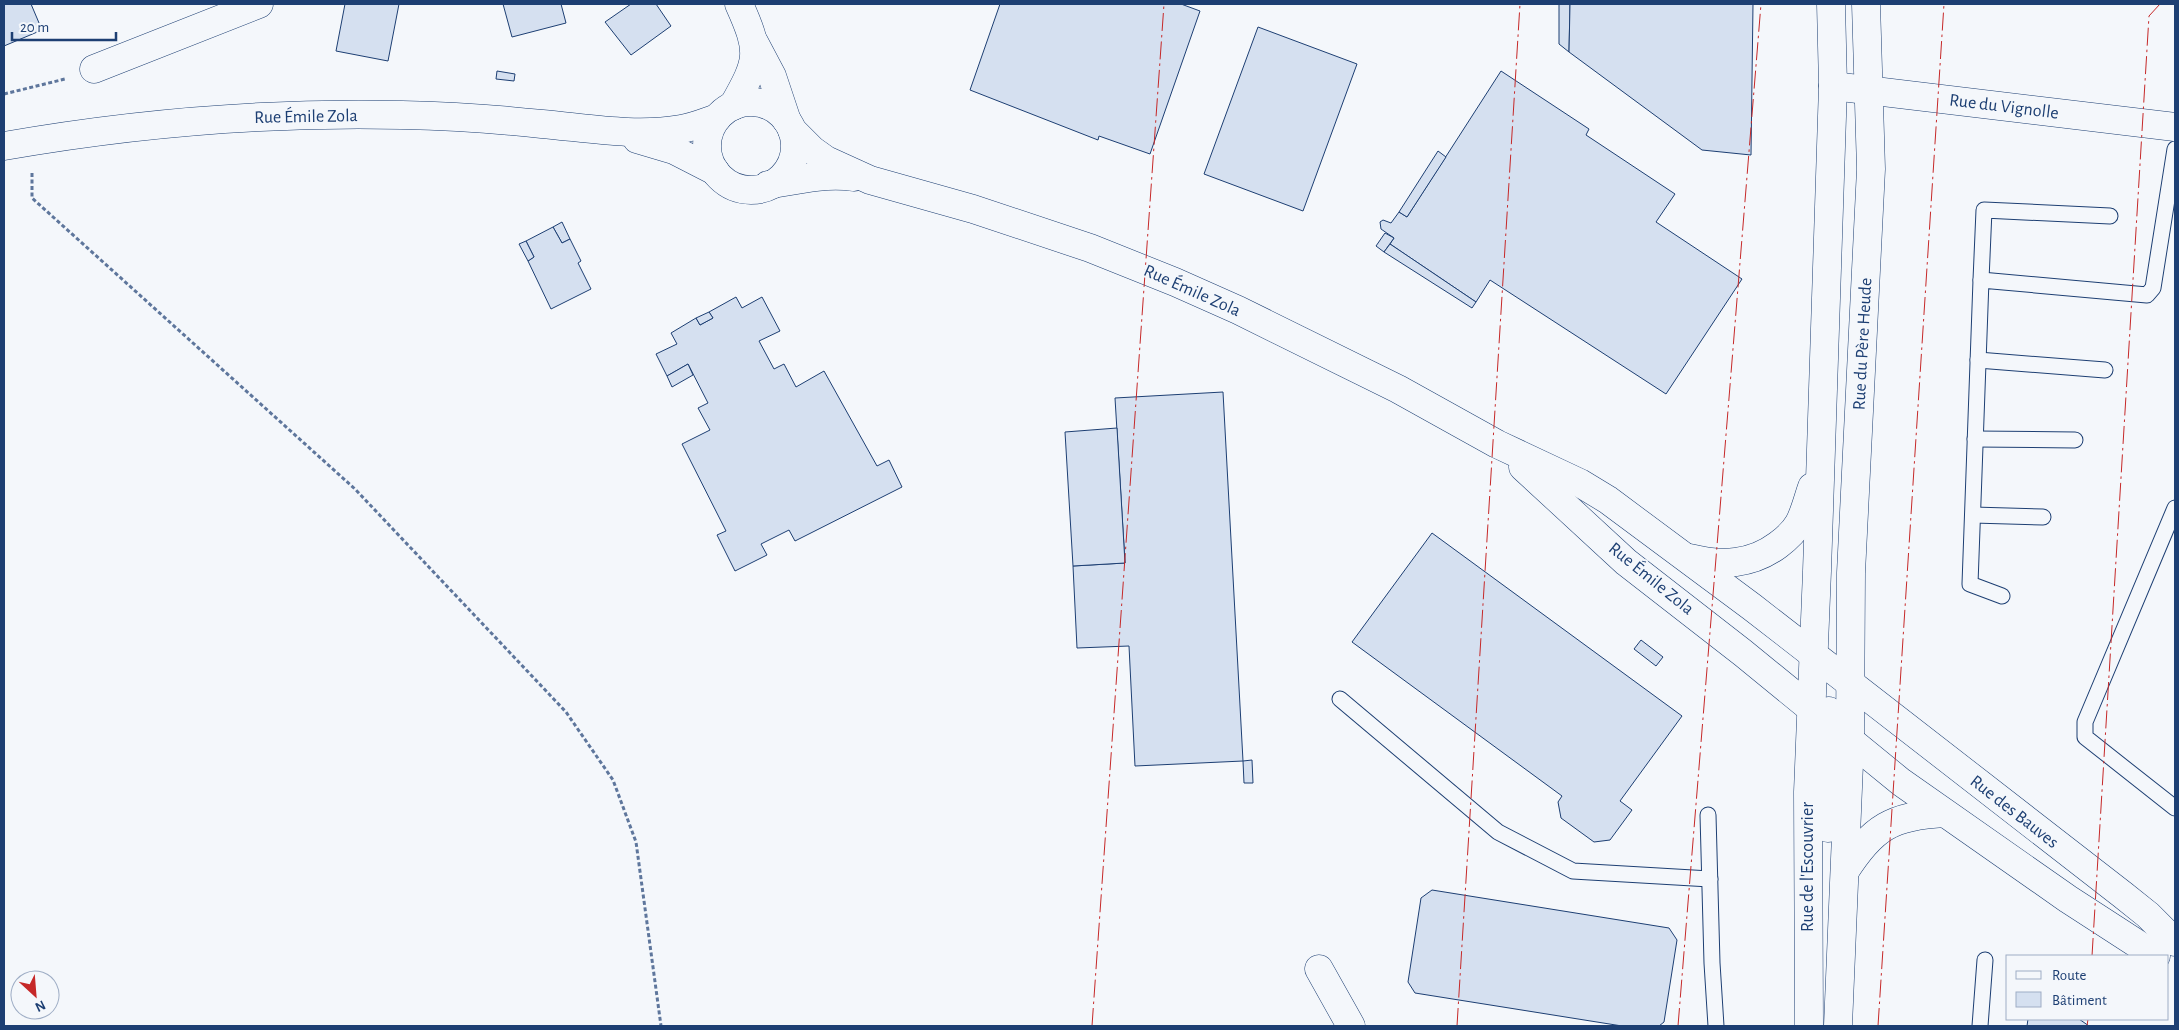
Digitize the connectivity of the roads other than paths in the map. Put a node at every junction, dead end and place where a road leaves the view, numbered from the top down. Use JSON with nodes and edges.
{"nodes":[{"id":1,"x":260,"y":4,"type":"edge"},
{"id":2,"x":739,"y":4,"type":"edge"},
{"id":3,"x":1831,"y":4,"type":"edge"},
{"id":4,"x":1866,"y":4,"type":"edge"},
{"id":5,"x":754,"y":42,"type":"junction"},
{"id":6,"x":94,"y":69,"type":"road end"},
{"id":7,"x":1833,"y":86,"type":"junction"},
{"id":8,"x":1867,"y":90,"type":"junction"},
{"id":9,"x":725,"y":112,"type":"junction"},
{"id":10,"x":789,"y":125,"type":"junction"},
{"id":11,"x":2175,"y":127,"type":"edge"},
{"id":12,"x":609,"y":131,"type":"junction"},
{"id":13,"x":4,"y":146,"type":"edge"},
{"id":14,"x":2175,"y":148,"type":"edge"},
{"id":15,"x":715,"y":171,"type":"junction"},
{"id":16,"x":870,"y":180,"type":"junction"},
{"id":17,"x":768,"y":186,"type":"junction"},
{"id":18,"x":2110,"y":216,"type":"dead end"},
{"id":19,"x":1981,"y":280,"type":"junction"},
{"id":20,"x":1978,"y":360,"type":"junction"},
{"id":21,"x":2105,"y":370,"type":"dead end"},
{"id":22,"x":1976,"y":439,"type":"junction"},
{"id":23,"x":2075,"y":440,"type":"dead end"},
{"id":24,"x":1497,"y":444,"type":"junction"},
{"id":25,"x":1821,"y":462,"type":"junction"},
{"id":26,"x":2175,"y":508,"type":"edge"},
{"id":27,"x":1973,"y":515,"type":"junction"},
{"id":28,"x":2043,"y":517,"type":"dead end"},
{"id":29,"x":1684,"y":556,"type":"junction"},
{"id":30,"x":2002,"y":596,"type":"dead end"},
{"id":31,"x":1813,"y":660,"type":"junction"},
{"id":32,"x":1851,"y":685,"type":"junction"},
{"id":33,"x":1340,"y":699,"type":"dead end"},
{"id":34,"x":1810,"y":708,"type":"junction"},
{"id":35,"x":1840,"y":732,"type":"junction"},
{"id":36,"x":2175,"y":808,"type":"edge"},
{"id":37,"x":1944,"y":812,"type":"junction"},
{"id":38,"x":1708,"y":815,"type":"dead end"},
{"id":39,"x":1845,"y":871,"type":"junction"},
{"id":40,"x":1710,"y":879,"type":"junction"},
{"id":41,"x":2175,"y":942,"type":"edge"},
{"id":42,"x":2154,"y":955,"type":"edge"},
{"id":43,"x":1985,"y":960,"type":"dead end"},
{"id":44,"x":1319,"y":969,"type":"dead end"},
{"id":45,"x":1351,"y":1026,"type":"edge"},
{"id":46,"x":1716,"y":1026,"type":"edge"},
{"id":47,"x":1809,"y":1026,"type":"edge"},
{"id":48,"x":1838,"y":1026,"type":"edge"},
{"id":49,"x":1980,"y":1026,"type":"edge"}],
"edges":[{"from":1,"to":6,"type":"main road"},
{"from":2,"to":5,"type":"main road"},
{"from":3,"to":7,"type":"main road","name":"Rue du Père Heude"},
{"from":4,"to":8,"type":"main road","name":"Rue du Père Heude"},
{"from":5,"to":9,"type":"main road"},
{"from":5,"to":10,"type":"main road"},
{"from":7,"to":8,"type":"main road","name":"Rue du Vignolle"},
{"from":7,"to":25,"type":"main road","name":"Rue du Père Heude"},
{"from":8,"to":11,"type":"main road","name":"Rue du Vignolle"},
{"from":8,"to":32,"type":"main road","name":"Rue du Père Heude"},
{"from":9,"to":10,"type":"main road"},
{"from":9,"to":12,"type":"main road","name":"Rue Émile Zola"},
{"from":9,"to":15,"type":"main road"},
{"from":10,"to":16,"type":"main road","name":"Rue Émile Zola"},
{"from":10,"to":17,"type":"main road"},
{"from":12,"to":13,"type":"main road","name":"Rue Émile Zola"},
{"from":12,"to":15,"type":"main road","name":"Rue Émile Zola"},
{"from":14,"to":19,"type":"lane"},
{"from":15,"to":17,"type":"main road"},
{"from":16,"to":17,"type":"main road","name":"Rue Émile Zola"},
{"from":16,"to":24,"type":"main road","name":"Rue Émile Zola"},
{"from":18,"to":19,"type":"lane"},
{"from":19,"to":20,"type":"lane"},
{"from":20,"to":21,"type":"lane"},
{"from":20,"to":22,"type":"lane"},
{"from":22,"to":23,"type":"lane"},
{"from":22,"to":27,"type":"lane"},
{"from":24,"to":29,"type":"main road","name":"Rue Émile Zola"},
{"from":24,"to":34,"type":"main road","name":"Rue Émile Zola"},
{"from":25,"to":29,"type":"main road"},
{"from":25,"to":31,"type":"main road","name":"Rue du Père Heude"},
{"from":26,"to":36,"type":"lane"},
{"from":27,"to":28,"type":"lane"},
{"from":27,"to":30,"type":"lane"},
{"from":29,"to":31,"type":"main road","name":"Rue Émile Zola"},
{"from":31,"to":32,"type":"main road","name":"Rue des Bauves"},
{"from":31,"to":34,"type":"main road","name":"Rue de l'Escouvrier"},
{"from":31,"to":35,"type":"main road"},
{"from":32,"to":35,"type":"main road","name":"Rue du Père Heude"},
{"from":32,"to":41,"type":"main road","name":"Rue des Bauves"},
{"from":33,"to":40,"type":"lane"},
{"from":34,"to":35,"type":"main road","name":"Rue Émile Zola"},
{"from":34,"to":47,"type":"main road","name":"Rue de l'Escouvrier"},
{"from":35,"to":37,"type":"main road"},
{"from":35,"to":39,"type":"main road","name":"Rue de l'Escouvrier"},
{"from":37,"to":39,"type":"main road"},
{"from":37,"to":42,"type":"main road"},
{"from":38,"to":40,"type":"lane"},
{"from":39,"to":48,"type":"main road","name":"Rue de l'Escouvrier"},
{"from":40,"to":46,"type":"lane"},
{"from":43,"to":49,"type":"lane"},
{"from":44,"to":45,"type":"main road"}]}
